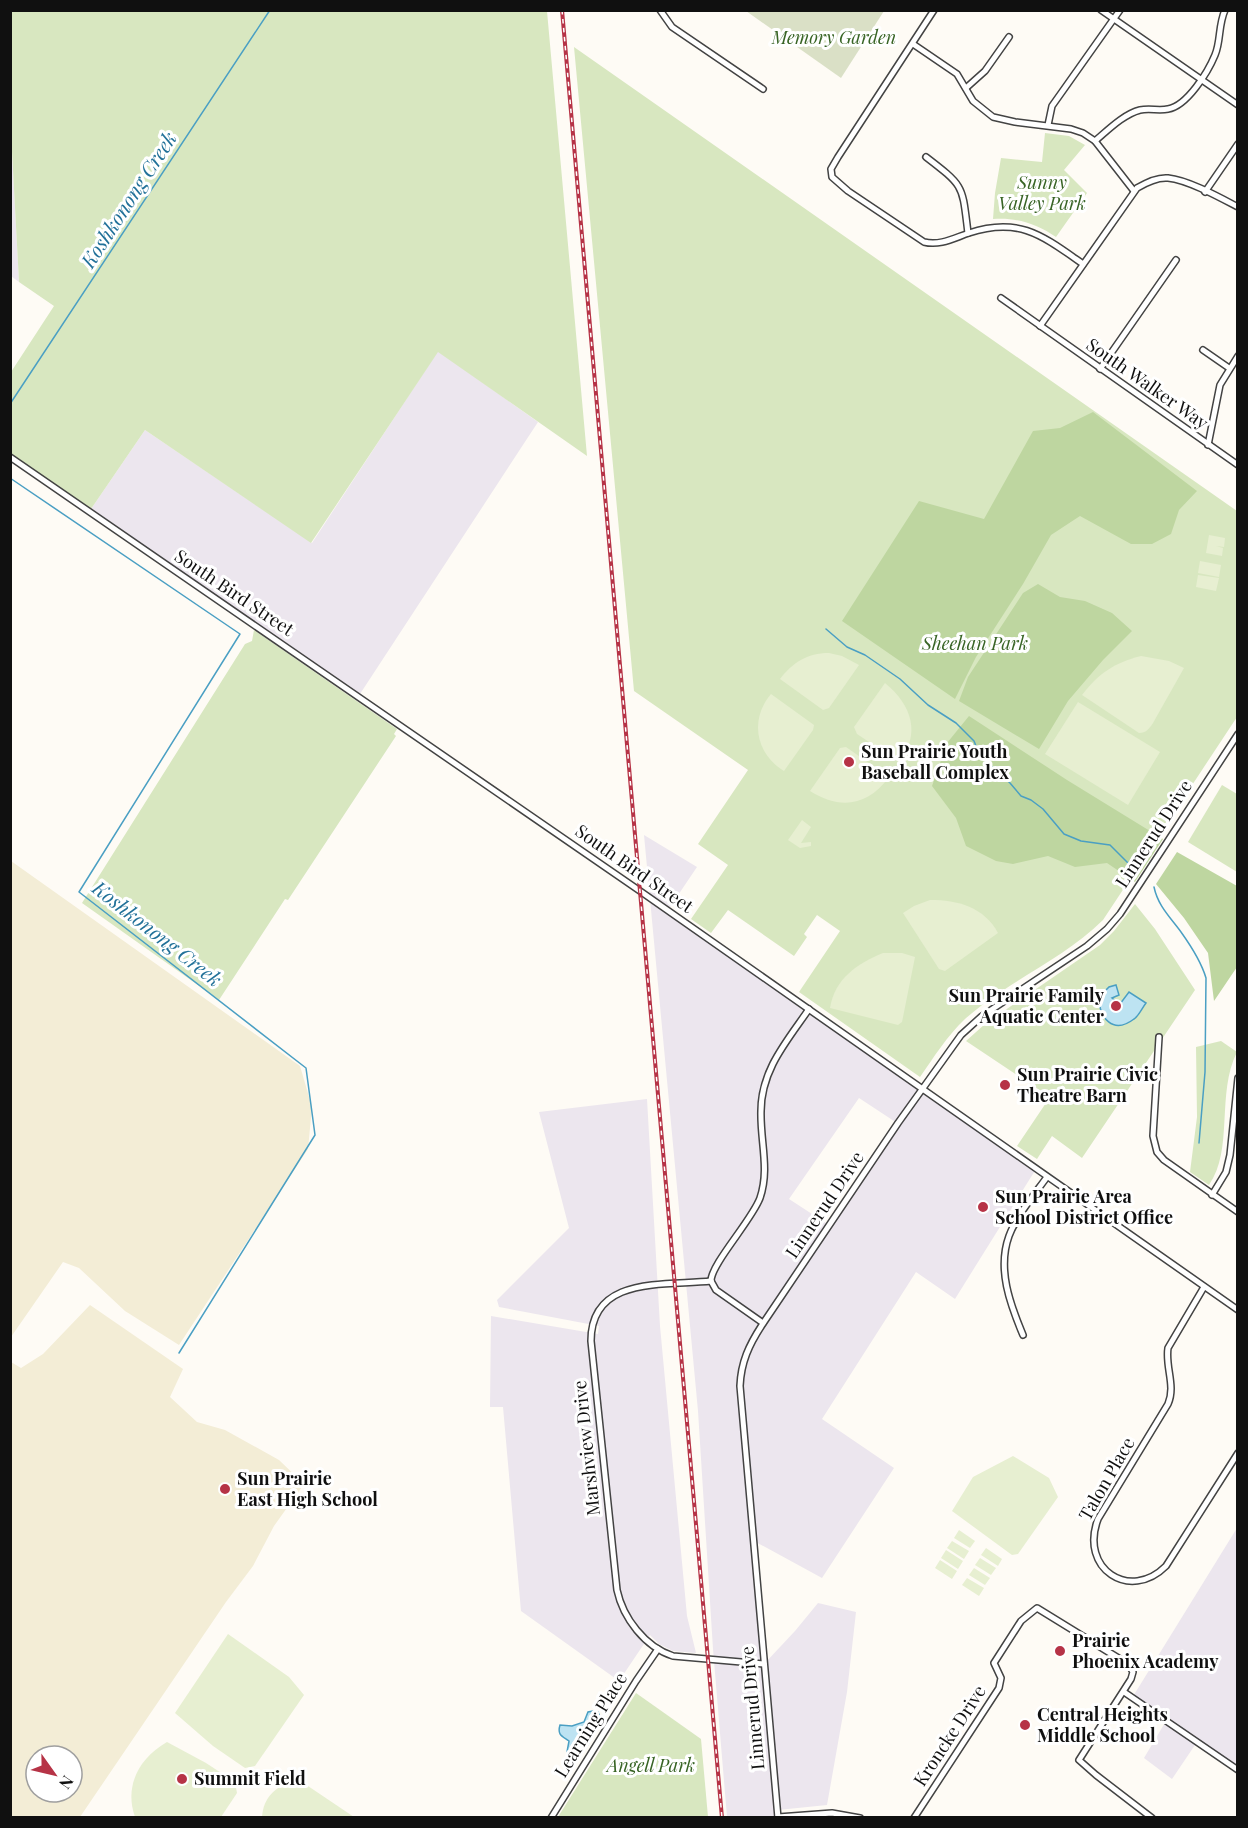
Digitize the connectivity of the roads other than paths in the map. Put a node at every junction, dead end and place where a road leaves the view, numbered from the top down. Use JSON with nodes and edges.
{"nodes":[{"id":1,"x":660,"y":10,"type":"edge"},
{"id":2,"x":934,"y":10,"type":"edge"},
{"id":3,"x":1101,"y":10,"type":"edge"},
{"id":4,"x":1120,"y":10,"type":"edge"},
{"id":5,"x":1225,"y":10,"type":"edge"},
{"id":6,"x":1113,"y":19,"type":"junction"},
{"id":7,"x":1009,"y":37,"type":"dead end"},
{"id":8,"x":913,"y":44,"type":"junction"},
{"id":9,"x":1200,"y":79,"type":"junction"},
{"id":10,"x":966,"y":88,"type":"junction"},
{"id":11,"x":763,"y":89,"type":"dead end"},
{"id":12,"x":1238,"y":105,"type":"edge"},
{"id":13,"x":1048,"y":125,"type":"junction"},
{"id":14,"x":1095,"y":141,"type":"junction"},
{"id":15,"x":1238,"y":144,"type":"edge"},
{"id":16,"x":926,"y":157,"type":"dead end"},
{"id":17,"x":1134,"y":191,"type":"junction"},
{"id":18,"x":1205,"y":192,"type":"junction"},
{"id":19,"x":1238,"y":207,"type":"edge"},
{"id":20,"x":968,"y":234,"type":"junction"},
{"id":21,"x":1176,"y":260,"type":"dead end"},
{"id":22,"x":1083,"y":264,"type":"junction"},
{"id":23,"x":1001,"y":298,"type":"dead end"},
{"id":24,"x":1040,"y":326,"type":"junction"},
{"id":25,"x":1203,"y":350,"type":"dead end"},
{"id":26,"x":1238,"y":356,"type":"edge"},
{"id":27,"x":1229,"y":368,"type":"junction"},
{"id":28,"x":1100,"y":369,"type":"junction"},
{"id":29,"x":1208,"y":445,"type":"junction"},
{"id":30,"x":10,"y":458,"type":"edge"},
{"id":31,"x":1238,"y":465,"type":"edge"},
{"id":32,"x":1238,"y":734,"type":"edge"},
{"id":33,"x":809,"y":1009,"type":"junction"},
{"id":34,"x":1159,"y":1037,"type":"dead end"},
{"id":35,"x":1238,"y":1078,"type":"edge"},
{"id":36,"x":923,"y":1089,"type":"junction"},
{"id":37,"x":1047,"y":1177,"type":"junction"},
{"id":38,"x":1212,"y":1195,"type":"junction"},
{"id":39,"x":1238,"y":1212,"type":"edge"},
{"id":40,"x":711,"y":1281,"type":"junction"},
{"id":41,"x":1204,"y":1287,"type":"junction"},
{"id":42,"x":1236,"y":1307,"type":"edge"},
{"id":43,"x":763,"y":1323,"type":"junction"},
{"id":44,"x":1023,"y":1335,"type":"dead end"},
{"id":45,"x":1238,"y":1453,"type":"edge"},
{"id":46,"x":658,"y":1649,"type":"junction"},
{"id":47,"x":764,"y":1664,"type":"junction"},
{"id":48,"x":1124,"y":1692,"type":"junction"},
{"id":49,"x":1238,"y":1770,"type":"edge"},
{"id":50,"x":778,"y":1817,"type":"edge"},
{"id":51,"x":551,"y":1818,"type":"edge"},
{"id":52,"x":860,"y":1818,"type":"edge"},
{"id":53,"x":914,"y":1818,"type":"edge"},
{"id":54,"x":1152,"y":1818,"type":"edge"}],
"edges":[{"from":1,"to":11,"type":"street"},
{"from":2,"to":8,"type":"street"},
{"from":3,"to":6,"type":"street"},
{"from":4,"to":6,"type":"street"},
{"from":5,"to":9,"type":"street"},
{"from":6,"to":9,"type":"street"},
{"from":6,"to":13,"type":"street"},
{"from":7,"to":10,"type":"street"},
{"from":8,"to":10,"type":"street"},
{"from":8,"to":20,"type":"street"},
{"from":9,"to":12,"type":"street"},
{"from":9,"to":14,"type":"street"},
{"from":10,"to":13,"type":"street"},
{"from":13,"to":14,"type":"street"},
{"from":14,"to":17,"type":"street"},
{"from":15,"to":18,"type":"street"},
{"from":16,"to":20,"type":"street"},
{"from":17,"to":18,"type":"street"},
{"from":17,"to":22,"type":"street"},
{"from":18,"to":19,"type":"street"},
{"from":20,"to":22,"type":"street"},
{"from":21,"to":28,"type":"street"},
{"from":22,"to":24,"type":"street"},
{"from":23,"to":24,"type":"street","name":"South Walker Way"},
{"from":24,"to":28,"type":"street","name":"South Walker Way"},
{"from":25,"to":27,"type":"street"},
{"from":26,"to":27,"type":"street"},
{"from":27,"to":29,"type":"street"},
{"from":28,"to":29,"type":"street","name":"South Walker Way"},
{"from":29,"to":31,"type":"street","name":"South Walker Way"},
{"from":30,"to":33,"type":"street","name":"South Bird Street"},
{"from":32,"to":36,"type":"street","name":"Linnerud Drive"},
{"from":33,"to":36,"type":"street","name":"South Bird Street"},
{"from":33,"to":40,"type":"street"},
{"from":34,"to":38,"type":"street"},
{"from":35,"to":38,"type":"street"},
{"from":36,"to":37,"type":"street","name":"South Bird Street"},
{"from":36,"to":43,"type":"street","name":"Linnerud Drive"},
{"from":37,"to":41,"type":"street","name":"South Bird Street"},
{"from":37,"to":44,"type":"street"},
{"from":38,"to":39,"type":"street"},
{"from":40,"to":43,"type":"street"},
{"from":40,"to":46,"type":"street","name":"Marshview Drive"},
{"from":41,"to":42,"type":"street","name":"South Bird Street"},
{"from":41,"to":45,"type":"street","name":"Talon Place"},
{"from":43,"to":47,"type":"street","name":"Linnerud Drive"},
{"from":46,"to":47,"type":"street","name":"Marshview Drive"},
{"from":46,"to":51,"type":"street","name":"Learning Place"},
{"from":47,"to":50,"type":"street","name":"Linnerud Drive"},
{"from":48,"to":49,"type":"street"},
{"from":48,"to":53,"type":"street","name":"Kroncke Drive"},
{"from":48,"to":54,"type":"street","name":"Kroncke Drive"},
{"from":50,"to":52,"type":"street"}]}
